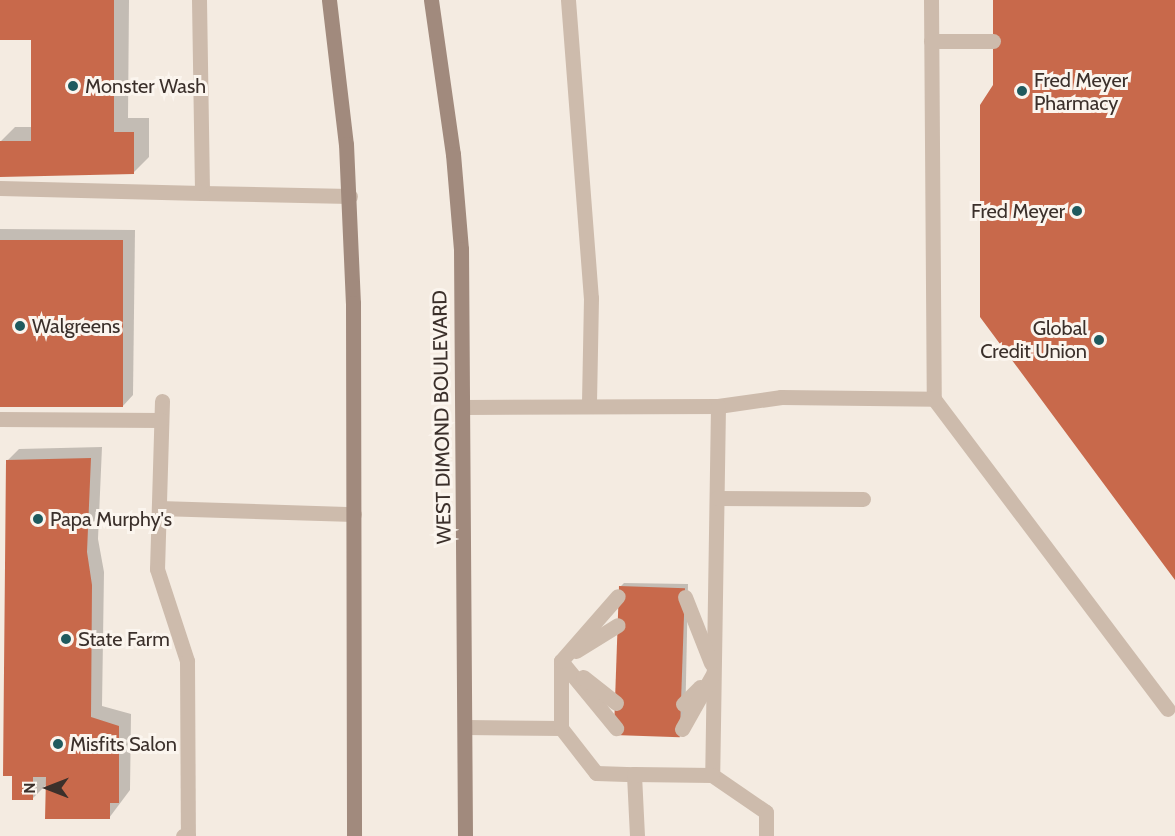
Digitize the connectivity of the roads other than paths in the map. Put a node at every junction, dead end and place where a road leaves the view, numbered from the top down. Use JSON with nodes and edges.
{"nodes":[{"id":1,"x":199,"y":0,"type":"edge"},
{"id":2,"x":329,"y":0,"type":"edge"},
{"id":3,"x":431,"y":0,"type":"edge"},
{"id":4,"x":568,"y":0,"type":"edge"},
{"id":5,"x":931,"y":0,"type":"edge"},
{"id":6,"x":931,"y":41,"type":"junction"},
{"id":7,"x":993,"y":41,"type":"dead end"},
{"id":8,"x":0,"y":188,"type":"edge"},
{"id":9,"x":202,"y":193,"type":"junction"},
{"id":10,"x":350,"y":195,"type":"junction"},
{"id":11,"x":934,"y":399,"type":"junction"},
{"id":12,"x":162,"y":401,"type":"dead end"},
{"id":13,"x":589,"y":406,"type":"junction"},
{"id":14,"x":718,"y":406,"type":"junction"},
{"id":15,"x":464,"y":407,"type":"junction"},
{"id":16,"x":0,"y":419,"type":"edge"},
{"id":17,"x":161,"y":420,"type":"junction"},
{"id":18,"x":717,"y":498,"type":"junction"},
{"id":19,"x":863,"y":499,"type":"dead end"},
{"id":20,"x":159,"y":508,"type":"junction"},
{"id":21,"x":354,"y":514,"type":"junction"},
{"id":22,"x":618,"y":596,"type":"dead end"},
{"id":23,"x":685,"y":597,"type":"dead end"},
{"id":24,"x":618,"y":624,"type":"dead end"},
{"id":25,"x":684,"y":626,"type":"dead end"},
{"id":26,"x":561,"y":661,"type":"junction"},
{"id":27,"x":714,"y":671,"type":"junction"},
{"id":28,"x":616,"y":703,"type":"dead end"},
{"id":29,"x":682,"y":704,"type":"dead end"},
{"id":30,"x":1172,"y":712,"type":"edge"},
{"id":31,"x":465,"y":727,"type":"junction"},
{"id":32,"x":561,"y":728,"type":"junction"},
{"id":33,"x":616,"y":728,"type":"dead end"},
{"id":34,"x":682,"y":729,"type":"dead end"},
{"id":35,"x":634,"y":774,"type":"junction"},
{"id":36,"x":712,"y":775,"type":"junction"},
{"id":37,"x":183,"y":836,"type":"edge"},
{"id":38,"x":354,"y":836,"type":"edge"},
{"id":39,"x":465,"y":836,"type":"edge"},
{"id":40,"x":637,"y":836,"type":"edge"},
{"id":41,"x":766,"y":836,"type":"edge"}],
"edges":[{"from":1,"to":9,"type":"lane"},
{"from":2,"to":10,"type":"main road"},
{"from":3,"to":15,"type":"main road","name":"WEST DIMOND BOULEVARD"},
{"from":4,"to":13,"type":"lane"},
{"from":5,"to":6,"type":"lane"},
{"from":6,"to":7,"type":"lane"},
{"from":6,"to":11,"type":"lane"},
{"from":8,"to":9,"type":"lane"},
{"from":9,"to":10,"type":"lane"},
{"from":10,"to":21,"type":"main road"},
{"from":11,"to":14,"type":"lane"},
{"from":11,"to":30,"type":"lane"},
{"from":12,"to":17,"type":"lane"},
{"from":13,"to":14,"type":"lane"},
{"from":13,"to":15,"type":"lane"},
{"from":14,"to":18,"type":"lane"},
{"from":15,"to":31,"type":"main road","name":"WEST DIMOND BOULEVARD"},
{"from":16,"to":17,"type":"lane"},
{"from":17,"to":20,"type":"lane"},
{"from":18,"to":19,"type":"lane"},
{"from":18,"to":27,"type":"lane"},
{"from":20,"to":21,"type":"lane"},
{"from":20,"to":37,"type":"lane"},
{"from":21,"to":38,"type":"main road"},
{"from":22,"to":26,"type":"lane"},
{"from":23,"to":27,"type":"lane"},
{"from":24,"to":26,"type":"lane"},
{"from":25,"to":27,"type":"lane"},
{"from":26,"to":28,"type":"lane"},
{"from":26,"to":32,"type":"lane"},
{"from":26,"to":33,"type":"lane"},
{"from":27,"to":29,"type":"lane"},
{"from":27,"to":34,"type":"lane"},
{"from":27,"to":36,"type":"lane"},
{"from":31,"to":32,"type":"lane"},
{"from":31,"to":39,"type":"main road","name":"WEST DIMOND BOULEVARD"},
{"from":32,"to":35,"type":"lane"},
{"from":35,"to":36,"type":"lane"},
{"from":35,"to":40,"type":"lane"},
{"from":36,"to":41,"type":"lane"}]}
